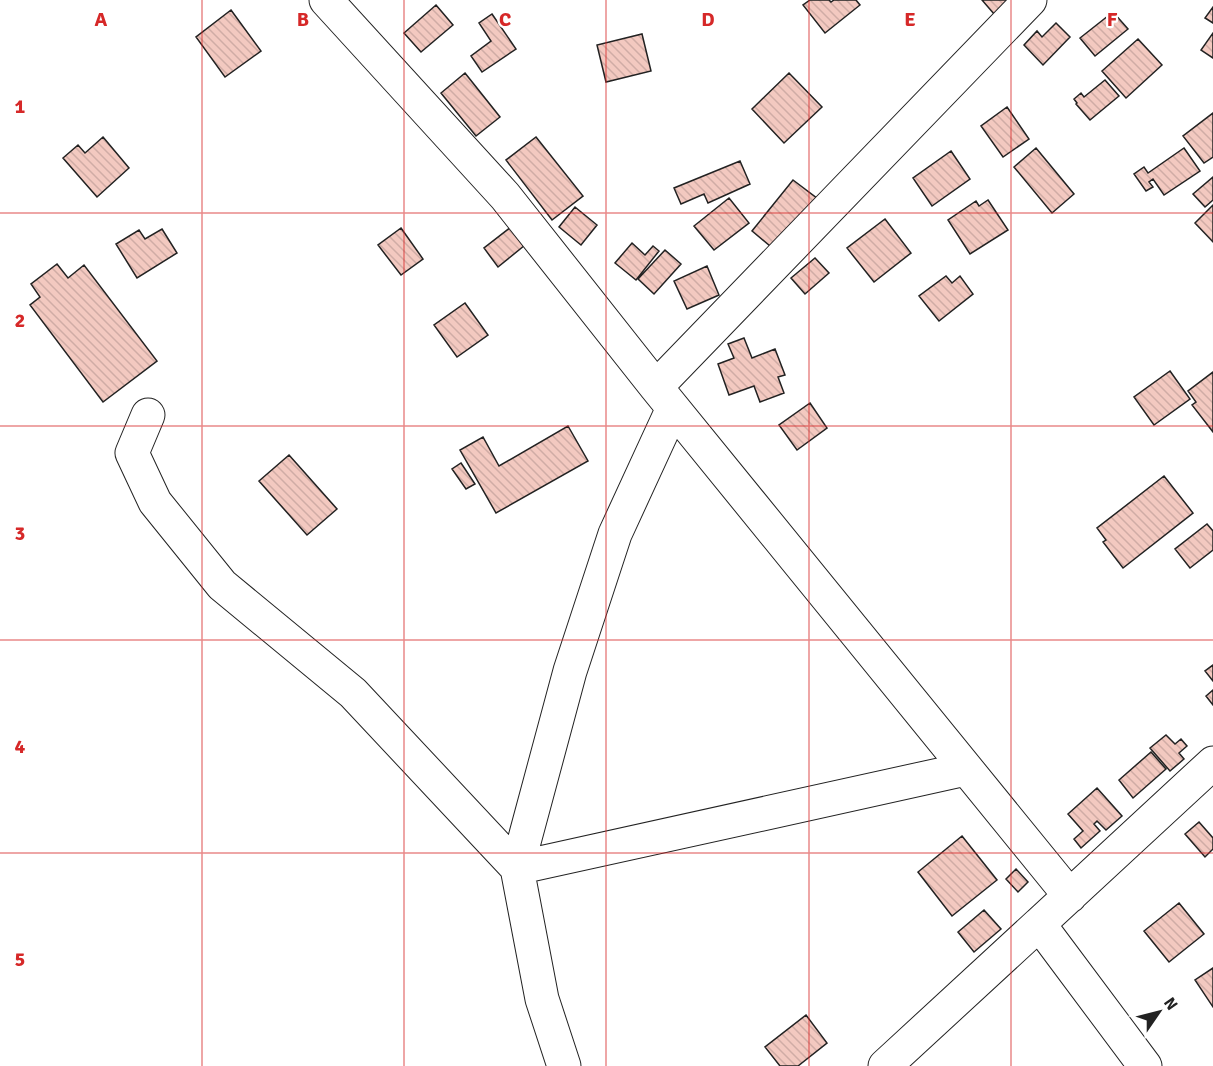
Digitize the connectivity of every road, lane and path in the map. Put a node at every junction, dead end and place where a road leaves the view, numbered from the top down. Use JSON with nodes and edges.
{"nodes":[{"id":1,"x":326,"y":0,"type":"edge"},
{"id":2,"x":1030,"y":0,"type":"edge"},
{"id":3,"x":664,"y":398,"type":"junction"},
{"id":4,"x":148,"y":415,"type":"dead end"},
{"id":5,"x":1213,"y":763,"type":"edge"},
{"id":6,"x":966,"y":769,"type":"junction"},
{"id":7,"x":518,"y":868,"type":"junction"},
{"id":8,"x":1070,"y":896,"type":"junction"},
{"id":9,"x":1040,"y":924,"type":"junction"},
{"id":10,"x":564,"y":1066,"type":"edge"},
{"id":11,"x":885,"y":1066,"type":"edge"},
{"id":12,"x":1144,"y":1066,"type":"edge"}],
"edges":[{"from":1,"to":3,"type":"street"},
{"from":2,"to":3,"type":"street"},
{"from":3,"to":6,"type":"street"},
{"from":3,"to":7,"type":"street"},
{"from":4,"to":7,"type":"street"},
{"from":5,"to":8,"type":"street"},
{"from":6,"to":7,"type":"street"},
{"from":6,"to":8,"type":"street"},
{"from":7,"to":10,"type":"street"},
{"from":8,"to":9,"type":"street"},
{"from":9,"to":11,"type":"street"},
{"from":9,"to":12,"type":"street"}]}
